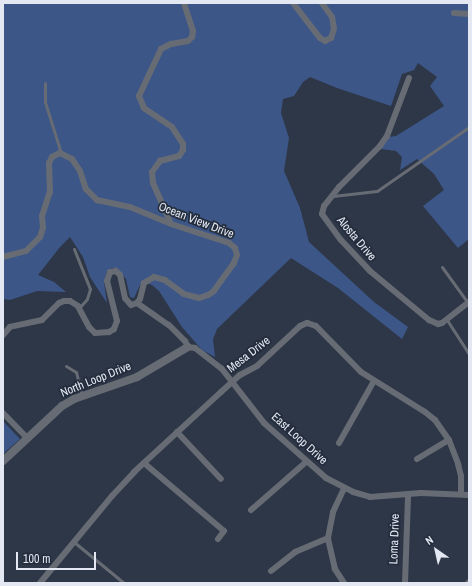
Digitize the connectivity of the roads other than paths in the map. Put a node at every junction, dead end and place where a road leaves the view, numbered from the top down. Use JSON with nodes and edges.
{"nodes":[{"id":1,"x":184,"y":3,"type":"edge"},
{"id":2,"x":293,"y":3,"type":"edge"},
{"id":3,"x":322,"y":3,"type":"edge"},
{"id":4,"x":454,"y":13,"type":"dead end"},
{"id":5,"x":469,"y":14,"type":"edge"},
{"id":6,"x":408,"y":78,"type":"dead end"},
{"id":7,"x":45,"y":83,"type":"dead end"},
{"id":8,"x":469,"y":127,"type":"edge"},
{"id":9,"x":61,"y":153,"type":"junction"},
{"id":10,"x":332,"y":196,"type":"junction"},
{"id":11,"x":171,"y":224,"type":"junction"},
{"id":12,"x":74,"y":249,"type":"dead end"},
{"id":13,"x":3,"y":257,"type":"edge"},
{"id":14,"x":442,"y":267,"type":"dead end"},
{"id":15,"x":137,"y":302,"type":"junction"},
{"id":16,"x":468,"y":303,"type":"edge"},
{"id":17,"x":79,"y":308,"type":"junction"},
{"id":18,"x":447,"y":320,"type":"junction"},
{"id":19,"x":6,"y":328,"type":"edge"},
{"id":20,"x":3,"y":335,"type":"edge"},
{"id":21,"x":188,"y":347,"type":"junction"},
{"id":22,"x":469,"y":354,"type":"edge"},
{"id":23,"x":66,"y":366,"type":"dead end"},
{"id":24,"x":374,"y":381,"type":"junction"},
{"id":25,"x":233,"y":382,"type":"junction"},
{"id":26,"x":82,"y":396,"type":"junction"},
{"id":27,"x":3,"y":413,"type":"edge"},
{"id":28,"x":177,"y":432,"type":"junction"},
{"id":29,"x":27,"y":438,"type":"junction"},
{"id":30,"x":449,"y":440,"type":"junction"},
{"id":31,"x":339,"y":443,"type":"dead end"},
{"id":32,"x":417,"y":459,"type":"dead end"},
{"id":33,"x":3,"y":461,"type":"edge"},
{"id":34,"x":306,"y":462,"type":"junction"},
{"id":35,"x":144,"y":463,"type":"junction"},
{"id":36,"x":221,"y":479,"type":"dead end"},
{"id":37,"x":344,"y":488,"type":"junction"},
{"id":38,"x":461,"y":494,"type":"junction"},
{"id":39,"x":408,"y":495,"type":"junction"},
{"id":40,"x":469,"y":495,"type":"edge"},
{"id":41,"x":251,"y":510,"type":"dead end"},
{"id":42,"x":328,"y":538,"type":"junction"},
{"id":43,"x":218,"y":539,"type":"dead end"},
{"id":44,"x":74,"y":542,"type":"junction"},
{"id":45,"x":272,"y":571,"type":"dead end"},
{"id":46,"x":469,"y":579,"type":"edge"},
{"id":47,"x":40,"y":583,"type":"edge"},
{"id":48,"x":124,"y":583,"type":"edge"},
{"id":49,"x":344,"y":583,"type":"edge"},
{"id":50,"x":404,"y":583,"type":"edge"},
{"id":51,"x":465,"y":583,"type":"edge"}],
"edges":[{"from":1,"to":11,"type":"street"},
{"from":2,"to":3,"type":"street"},
{"from":4,"to":5,"type":"street"},
{"from":6,"to":10,"type":"street","name":"Alosta Drive"},
{"from":7,"to":9,"type":"lane"},
{"from":8,"to":10,"type":"lane"},
{"from":9,"to":11,"type":"street","name":"Ocean View Drive"},
{"from":9,"to":13,"type":"street"},
{"from":10,"to":18,"type":"street","name":"Alosta Drive"},
{"from":11,"to":15,"type":"street","name":"Ocean View Drive"},
{"from":12,"to":17,"type":"lane"},
{"from":14,"to":16,"type":"lane"},
{"from":15,"to":17,"type":"street"},
{"from":15,"to":21,"type":"street"},
{"from":16,"to":18,"type":"street"},
{"from":17,"to":19,"type":"street"},
{"from":18,"to":22,"type":"lane"},
{"from":19,"to":20,"type":"street"},
{"from":21,"to":25,"type":"street","name":"East Loop Drive"},
{"from":21,"to":26,"type":"street","name":"North Loop Drive"},
{"from":23,"to":26,"type":"lane"},
{"from":24,"to":25,"type":"street","name":"Mesa Drive"},
{"from":24,"to":30,"type":"street","name":"Mesa Drive"},
{"from":24,"to":31,"type":"street"},
{"from":25,"to":28,"type":"street","name":"Mesa Drive"},
{"from":25,"to":34,"type":"street","name":"East Loop Drive"},
{"from":26,"to":29,"type":"street","name":"North Loop Drive"},
{"from":27,"to":29,"type":"street"},
{"from":28,"to":35,"type":"street","name":"Mesa Drive"},
{"from":28,"to":36,"type":"street"},
{"from":29,"to":33,"type":"street","name":"North Loop Drive"},
{"from":30,"to":32,"type":"street"},
{"from":30,"to":38,"type":"street","name":"Mesa Drive"},
{"from":34,"to":37,"type":"street","name":"East Loop Drive"},
{"from":34,"to":41,"type":"street"},
{"from":35,"to":43,"type":"street"},
{"from":35,"to":44,"type":"street","name":"Mesa Drive"},
{"from":37,"to":39,"type":"street","name":"East Loop Drive"},
{"from":37,"to":42,"type":"street"},
{"from":38,"to":39,"type":"street","name":"East Loop Drive"},
{"from":38,"to":40,"type":"street","name":"East Loop Drive"},
{"from":39,"to":50,"type":"street","name":"Loma Drive"},
{"from":42,"to":45,"type":"street"},
{"from":42,"to":49,"type":"street"},
{"from":44,"to":47,"type":"street","name":"Mesa Drive"},
{"from":44,"to":48,"type":"lane"},
{"from":46,"to":51,"type":"lane"}]}
